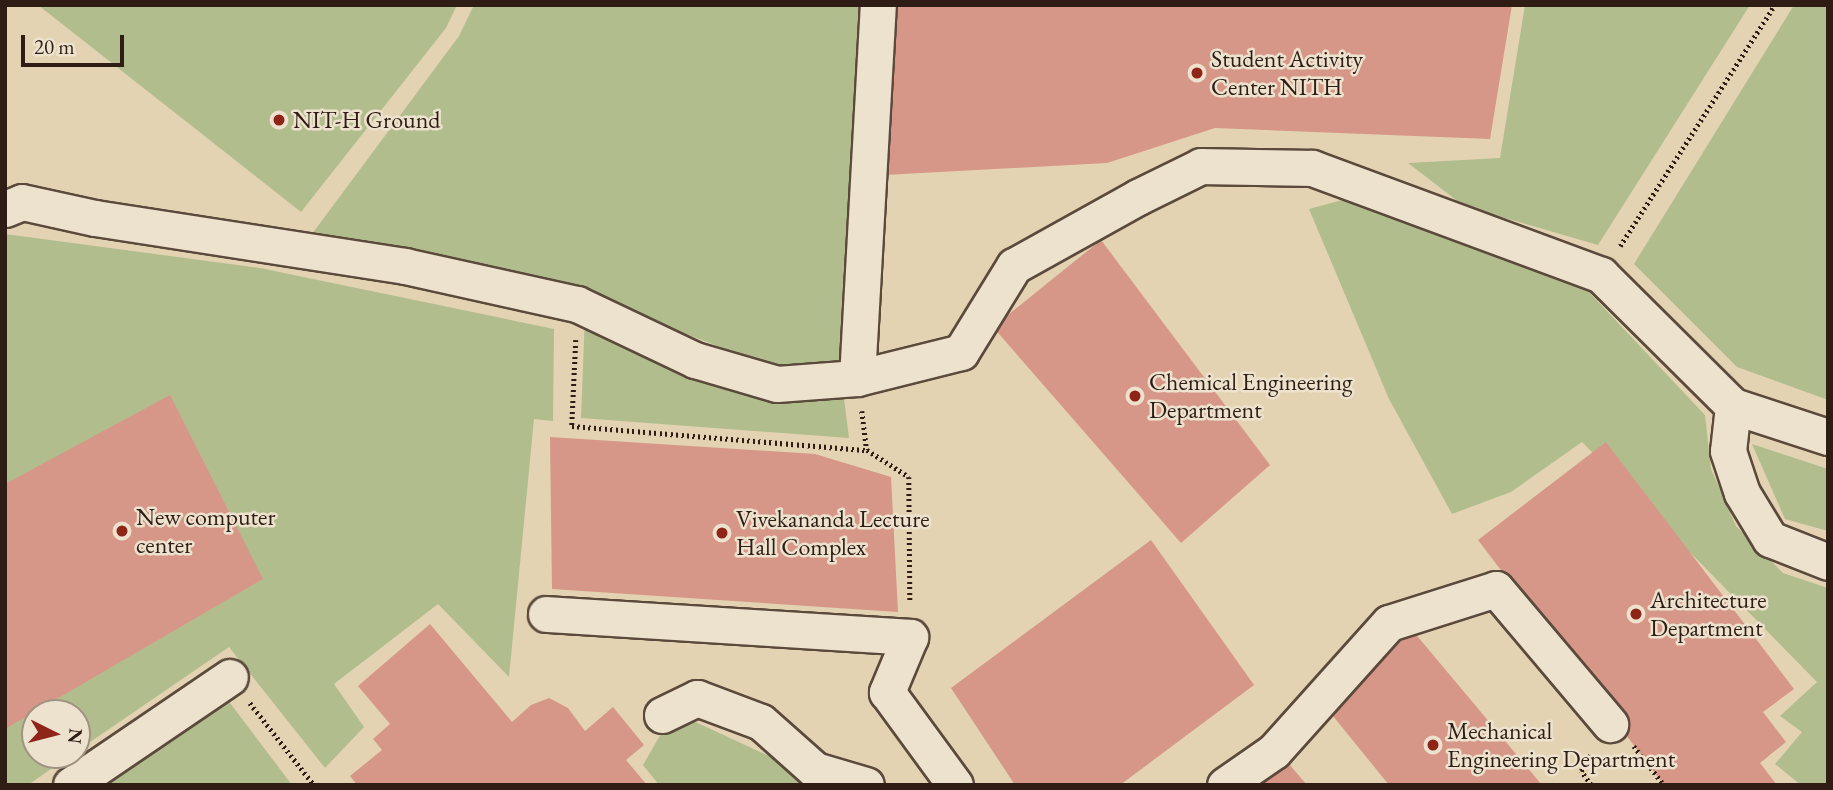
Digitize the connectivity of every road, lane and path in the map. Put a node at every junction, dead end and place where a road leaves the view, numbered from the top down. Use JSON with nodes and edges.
{"nodes":[{"id":1,"x":878,"y":5,"type":"edge"},
{"id":2,"x":1775,"y":5,"type":"edge"},
{"id":3,"x":5,"y":209,"type":"edge"},
{"id":4,"x":1601,"y":275,"type":"junction"},
{"id":5,"x":577,"y":304,"type":"junction"},
{"id":6,"x":857,"y":379,"type":"junction"},
{"id":7,"x":1733,"y":406,"type":"junction"},
{"id":8,"x":1828,"y":437,"type":"edge"},
{"id":9,"x":867,"y":450,"type":"junction"},
{"id":10,"x":1828,"y":562,"type":"edge"},
{"id":11,"x":545,"y":614,"type":"dead end"},
{"id":12,"x":910,"y":637,"type":"junction"},
{"id":13,"x":230,"y":677,"type":"joint"},
{"id":14,"x":662,"y":715,"type":"dead end"},
{"id":15,"x":1610,"y":724,"type":"dead end"},
{"id":16,"x":71,"y":785,"type":"edge"},
{"id":17,"x":314,"y":785,"type":"edge"},
{"id":18,"x":866,"y":785,"type":"edge"},
{"id":19,"x":955,"y":785,"type":"edge"},
{"id":20,"x":1225,"y":785,"type":"edge"}],
"edges":[{"from":1,"to":6,"type":"street"},
{"from":2,"to":4,"type":"path"},
{"from":3,"to":5,"type":"street"},
{"from":4,"to":6,"type":"street"},
{"from":4,"to":7,"type":"street"},
{"from":5,"to":6,"type":"street"},
{"from":5,"to":9,"type":"path"},
{"from":6,"to":9,"type":"path"},
{"from":7,"to":8,"type":"street"},
{"from":7,"to":10,"type":"street"},
{"from":9,"to":12,"type":"path"},
{"from":11,"to":12,"type":"street"},
{"from":12,"to":19,"type":"street"},
{"from":13,"to":16,"type":"street"},
{"from":13,"to":17,"type":"path"},
{"from":14,"to":18,"type":"street"},
{"from":15,"to":20,"type":"street"}]}
